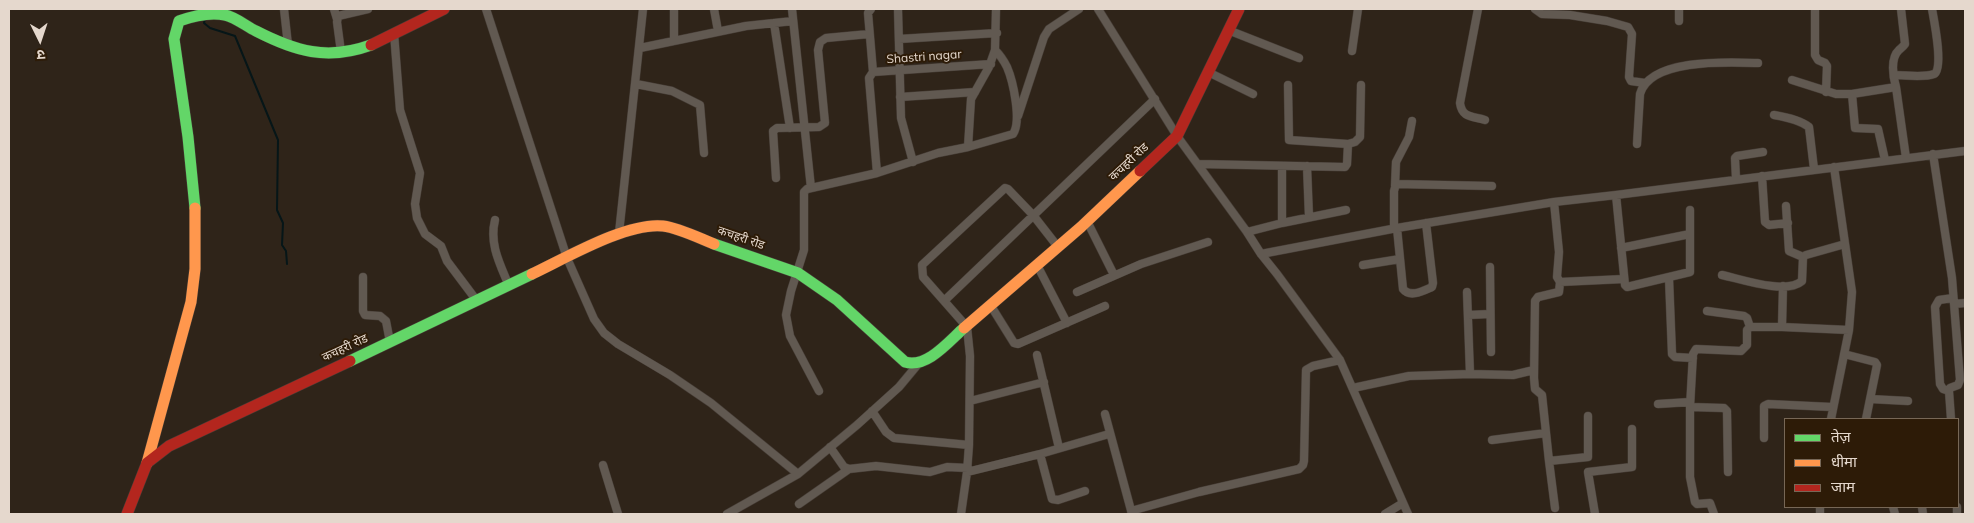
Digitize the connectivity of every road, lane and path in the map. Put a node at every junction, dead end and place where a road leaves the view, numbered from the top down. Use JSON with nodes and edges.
{"nodes":[{"id":1,"x":284,"y":9,"type":"edge"},
{"id":2,"x":334,"y":9,"type":"edge"},
{"id":3,"x":368,"y":9,"type":"edge"},
{"id":4,"x":444,"y":9,"type":"edge"},
{"id":5,"x":486,"y":9,"type":"edge"},
{"id":6,"x":643,"y":9,"type":"edge"},
{"id":7,"x":674,"y":9,"type":"edge"},
{"id":8,"x":714,"y":9,"type":"edge"},
{"id":9,"x":792,"y":9,"type":"edge"},
{"id":10,"x":872,"y":9,"type":"edge"},
{"id":11,"x":898,"y":9,"type":"edge"},
{"id":12,"x":996,"y":9,"type":"edge"},
{"id":13,"x":1079,"y":9,"type":"edge"},
{"id":14,"x":1109,"y":9,"type":"edge"},
{"id":15,"x":1239,"y":9,"type":"edge"},
{"id":16,"x":1358,"y":9,"type":"edge"},
{"id":17,"x":1478,"y":9,"type":"edge"},
{"id":18,"x":1535,"y":9,"type":"edge"},
{"id":19,"x":1679,"y":9,"type":"edge"},
{"id":20,"x":1815,"y":9,"type":"edge"},
{"id":21,"x":1901,"y":9,"type":"edge"},
{"id":22,"x":1932,"y":9,"type":"edge"},
{"id":23,"x":1099,"y":10,"type":"edge"},
{"id":24,"x":337,"y":19,"type":"junction"},
{"id":25,"x":793,"y":21,"type":"junction"},
{"id":26,"x":1680,"y":21,"type":"dead end"},
{"id":27,"x":774,"y":22,"type":"junction"},
{"id":28,"x":1228,"y":30,"type":"junction"},
{"id":29,"x":718,"y":31,"type":"junction"},
{"id":30,"x":997,"y":32,"type":"junction"},
{"id":31,"x":394,"y":33,"type":"junction"},
{"id":32,"x":869,"y":34,"type":"junction"},
{"id":33,"x":899,"y":39,"type":"junction"},
{"id":34,"x":674,"y":40,"type":"junction"},
{"id":35,"x":288,"y":45,"type":"junction"},
{"id":36,"x":640,"y":48,"type":"junction"},
{"id":37,"x":995,"y":50,"type":"junction"},
{"id":38,"x":341,"y":52,"type":"junction"},
{"id":39,"x":1352,"y":52,"type":"dead end"},
{"id":40,"x":1299,"y":58,"type":"dead end"},
{"id":41,"x":1758,"y":62,"type":"dead end"},
{"id":42,"x":990,"y":64,"type":"junction"},
{"id":43,"x":900,"y":69,"type":"junction"},
{"id":44,"x":872,"y":72,"type":"junction"},
{"id":45,"x":1208,"y":72,"type":"junction"},
{"id":46,"x":1894,"y":75,"type":"junction"},
{"id":47,"x":1792,"y":80,"type":"dead end"},
{"id":48,"x":1645,"y":83,"type":"junction"},
{"id":49,"x":636,"y":84,"type":"junction"},
{"id":50,"x":1288,"y":85,"type":"dead end"},
{"id":51,"x":1361,"y":85,"type":"dead end"},
{"id":52,"x":1896,"y":87,"type":"junction"},
{"id":53,"x":975,"y":92,"type":"junction"},
{"id":54,"x":1826,"y":92,"type":"junction"},
{"id":55,"x":1253,"y":94,"type":"dead end"},
{"id":56,"x":1852,"y":94,"type":"junction"},
{"id":57,"x":900,"y":98,"type":"junction"},
{"id":58,"x":1154,"y":99,"type":"junction"},
{"id":59,"x":1774,"y":115,"type":"dead end"},
{"id":60,"x":1017,"y":119,"type":"junction"},
{"id":61,"x":1485,"y":120,"type":"dead end"},
{"id":62,"x":1412,"y":121,"type":"dead end"},
{"id":63,"x":806,"y":127,"type":"junction"},
{"id":64,"x":790,"y":128,"type":"junction"},
{"id":65,"x":1177,"y":136,"type":"junction"},
{"id":66,"x":1348,"y":144,"type":"junction"},
{"id":67,"x":1637,"y":144,"type":"dead end"},
{"id":68,"x":968,"y":147,"type":"junction"},
{"id":69,"x":1965,"y":150,"type":"edge"},
{"id":70,"x":1763,"y":152,"type":"dead end"},
{"id":71,"x":704,"y":153,"type":"dead end"},
{"id":72,"x":1933,"y":154,"type":"junction"},
{"id":73,"x":1906,"y":158,"type":"junction"},
{"id":74,"x":1886,"y":160,"type":"junction"},
{"id":75,"x":913,"y":162,"type":"junction"},
{"id":76,"x":1198,"y":164,"type":"junction"},
{"id":77,"x":1282,"y":166,"type":"junction"},
{"id":78,"x":1307,"y":166,"type":"junction"},
{"id":79,"x":1834,"y":167,"type":"junction"},
{"id":80,"x":1814,"y":170,"type":"junction"},
{"id":81,"x":876,"y":173,"type":"junction"},
{"id":82,"x":1762,"y":176,"type":"junction"},
{"id":83,"x":776,"y":178,"type":"dead end"},
{"id":84,"x":1736,"y":179,"type":"junction"},
{"id":85,"x":1394,"y":186,"type":"junction"},
{"id":86,"x":1492,"y":186,"type":"dead end"},
{"id":87,"x":811,"y":188,"type":"junction"},
{"id":88,"x":1616,"y":195,"type":"junction"},
{"id":89,"x":1554,"y":202,"type":"junction"},
{"id":90,"x":1786,"y":206,"type":"dead end"},
{"id":91,"x":1346,"y":210,"type":"dead end"},
{"id":92,"x":1690,"y":210,"type":"dead end"},
{"id":93,"x":1032,"y":215,"type":"junction"},
{"id":94,"x":1309,"y":217,"type":"junction"},
{"id":95,"x":495,"y":220,"type":"dead end"},
{"id":96,"x":1087,"y":222,"type":"junction"},
{"id":97,"x":1282,"y":223,"type":"junction"},
{"id":98,"x":1426,"y":223,"type":"junction"},
{"id":99,"x":1788,"y":223,"type":"junction"},
{"id":100,"x":1396,"y":228,"type":"junction"},
{"id":101,"x":1248,"y":232,"type":"junction"},
{"id":102,"x":619,"y":233,"type":"junction"},
{"id":103,"x":1690,"y":234,"type":"junction"},
{"id":104,"x":1208,"y":242,"type":"dead end"},
{"id":105,"x":1845,"y":244,"type":"junction"},
{"id":106,"x":1058,"y":247,"type":"junction"},
{"id":107,"x":1621,"y":248,"type":"junction"},
{"id":108,"x":1261,"y":254,"type":"junction"},
{"id":109,"x":1803,"y":257,"type":"junction"},
{"id":110,"x":567,"y":258,"type":"junction"},
{"id":111,"x":1400,"y":259,"type":"junction"},
{"id":112,"x":1038,"y":265,"type":"junction"},
{"id":113,"x":1363,"y":265,"type":"dead end"},
{"id":114,"x":1490,"y":267,"type":"dead end"},
{"id":115,"x":798,"y":273,"type":"junction"},
{"id":116,"x":1114,"y":275,"type":"junction"},
{"id":117,"x":1722,"y":275,"type":"dead end"},
{"id":118,"x":363,"y":277,"type":"dead end"},
{"id":119,"x":1669,"y":278,"type":"junction"},
{"id":120,"x":1624,"y":279,"type":"junction"},
{"id":121,"x":1560,"y":282,"type":"junction"},
{"id":122,"x":509,"y":286,"type":"junction"},
{"id":123,"x":1783,"y":286,"type":"junction"},
{"id":124,"x":1076,"y":292,"type":"dead end"},
{"id":125,"x":1467,"y":292,"type":"dead end"},
{"id":126,"x":477,"y":301,"type":"junction"},
{"id":127,"x":944,"y":301,"type":"junction"},
{"id":128,"x":1954,"y":301,"type":"junction"},
{"id":129,"x":1965,"y":303,"type":"edge"},
{"id":130,"x":990,"y":306,"type":"junction"},
{"id":131,"x":1105,"y":306,"type":"dead end"},
{"id":132,"x":1706,"y":311,"type":"dead end"},
{"id":133,"x":1490,"y":314,"type":"junction"},
{"id":134,"x":1468,"y":315,"type":"junction"},
{"id":135,"x":1067,"y":323,"type":"junction"},
{"id":136,"x":1750,"y":327,"type":"junction"},
{"id":137,"x":1782,"y":327,"type":"junction"},
{"id":138,"x":966,"y":328,"type":"junction"},
{"id":139,"x":1849,"y":330,"type":"junction"},
{"id":140,"x":390,"y":342,"type":"junction"},
{"id":141,"x":1491,"y":352,"type":"dead end"},
{"id":142,"x":1844,"y":354,"type":"junction"},
{"id":143,"x":1038,"y":355,"type":"dead end"},
{"id":144,"x":1693,"y":358,"type":"junction"},
{"id":145,"x":1340,"y":360,"type":"junction"},
{"id":146,"x":919,"y":363,"type":"junction"},
{"id":147,"x":1534,"y":370,"type":"junction"},
{"id":148,"x":1470,"y":374,"type":"junction"},
{"id":149,"x":1044,"y":382,"type":"junction"},
{"id":150,"x":1353,"y":388,"type":"junction"},
{"id":151,"x":819,"y":391,"type":"dead end"},
{"id":152,"x":1949,"y":391,"type":"junction"},
{"id":153,"x":1870,"y":399,"type":"junction"},
{"id":154,"x":970,"y":400,"type":"junction"},
{"id":155,"x":1908,"y":401,"type":"dead end"},
{"id":156,"x":1658,"y":404,"type":"dead end"},
{"id":157,"x":1690,"y":404,"type":"junction"},
{"id":158,"x":1832,"y":406,"type":"junction"},
{"id":159,"x":872,"y":411,"type":"junction"},
{"id":160,"x":1105,"y":414,"type":"dead end"},
{"id":161,"x":1588,"y":416,"type":"dead end"},
{"id":162,"x":1831,"y":418,"type":"edge"},
{"id":163,"x":1866,"y":418,"type":"edge"},
{"id":164,"x":1951,"y":418,"type":"edge"},
{"id":165,"x":1632,"y":428,"type":"dead end"},
{"id":166,"x":1546,"y":433,"type":"junction"},
{"id":167,"x":1109,"y":434,"type":"junction"},
{"id":168,"x":1764,"y":438,"type":"dead end"},
{"id":169,"x":1492,"y":440,"type":"dead end"},
{"id":170,"x":969,"y":445,"type":"junction"},
{"id":171,"x":830,"y":447,"type":"junction"},
{"id":172,"x":1059,"y":448,"type":"junction"},
{"id":173,"x":1040,"y":454,"type":"junction"},
{"id":174,"x":1549,"y":461,"type":"junction"},
{"id":175,"x":147,"y":463,"type":"junction"},
{"id":176,"x":603,"y":465,"type":"dead end"},
{"id":177,"x":849,"y":469,"type":"junction"},
{"id":178,"x":968,"y":470,"type":"junction"},
{"id":179,"x":1728,"y":472,"type":"dead end"},
{"id":180,"x":798,"y":474,"type":"junction"},
{"id":181,"x":1085,"y":491,"type":"dead end"},
{"id":182,"x":1403,"y":503,"type":"junction"},
{"id":183,"x":799,"y":504,"type":"dead end"},
{"id":184,"x":1555,"y":508,"type":"dead end"},
{"id":185,"x":1131,"y":512,"type":"edge"},
{"id":186,"x":127,"y":514,"type":"edge"},
{"id":187,"x":618,"y":514,"type":"edge"},
{"id":188,"x":727,"y":514,"type":"edge"},
{"id":189,"x":961,"y":514,"type":"edge"},
{"id":190,"x":1385,"y":514,"type":"edge"},
{"id":191,"x":1408,"y":514,"type":"edge"},
{"id":192,"x":1596,"y":514,"type":"edge"},
{"id":193,"x":1714,"y":514,"type":"edge"}],
"edges":[{"from":1,"to":35,"type":"street"},
{"from":2,"to":24,"type":"street"},
{"from":3,"to":24,"type":"street"},
{"from":4,"to":31,"type":"main road"},
{"from":5,"to":110,"type":"street"},
{"from":6,"to":36,"type":"street"},
{"from":7,"to":34,"type":"street"},
{"from":8,"to":29,"type":"street"},
{"from":9,"to":25,"type":"street"},
{"from":10,"to":32,"type":"street"},
{"from":11,"to":33,"type":"street"},
{"from":12,"to":30,"type":"street"},
{"from":13,"to":60,"type":"street"},
{"from":14,"to":23,"type":"street"},
{"from":15,"to":28,"type":"main road","name":"कचहरी रोड"},
{"from":16,"to":39,"type":"street"},
{"from":17,"to":61,"type":"street"},
{"from":18,"to":48,"type":"street"},
{"from":19,"to":26,"type":"street"},
{"from":20,"to":54,"type":"street"},
{"from":21,"to":46,"type":"street"},
{"from":22,"to":46,"type":"street"},
{"from":23,"to":58,"type":"street"},
{"from":24,"to":38,"type":"street"},
{"from":25,"to":27,"type":"street"},
{"from":25,"to":63,"type":"street"},
{"from":27,"to":29,"type":"street"},
{"from":27,"to":64,"type":"street"},
{"from":28,"to":40,"type":"street"},
{"from":28,"to":45,"type":"main road","name":"कचहरी रोड"},
{"from":29,"to":34,"type":"street"},
{"from":30,"to":33,"type":"street"},
{"from":30,"to":37,"type":"street"},
{"from":31,"to":38,"type":"main road"},
{"from":31,"to":126,"type":"street"},
{"from":32,"to":44,"type":"street"},
{"from":32,"to":63,"type":"street"},
{"from":33,"to":43,"type":"street"},
{"from":34,"to":36,"type":"street"},
{"from":35,"to":38,"type":"main road"},
{"from":35,"to":175,"type":"main road"},
{"from":36,"to":49,"type":"street"},
{"from":37,"to":42,"type":"street"},
{"from":37,"to":60,"type":"street"},
{"from":41,"to":48,"type":"street"},
{"from":42,"to":43,"type":"street","name":"Shastri nagar"},
{"from":42,"to":53,"type":"street"},
{"from":43,"to":44,"type":"street","name":"Shastri nagar"},
{"from":43,"to":57,"type":"street"},
{"from":44,"to":81,"type":"street","name":"Shastri nagar"},
{"from":45,"to":55,"type":"street"},
{"from":45,"to":65,"type":"main road","name":"कचहरी रोड"},
{"from":46,"to":52,"type":"street"},
{"from":47,"to":54,"type":"street"},
{"from":48,"to":67,"type":"street"},
{"from":49,"to":71,"type":"street"},
{"from":49,"to":102,"type":"street"},
{"from":50,"to":66,"type":"street"},
{"from":51,"to":66,"type":"street"},
{"from":52,"to":56,"type":"street"},
{"from":52,"to":73,"type":"street"},
{"from":53,"to":57,"type":"street"},
{"from":53,"to":68,"type":"street"},
{"from":54,"to":56,"type":"street"},
{"from":56,"to":74,"type":"street"},
{"from":57,"to":75,"type":"street"},
{"from":58,"to":65,"type":"street"},
{"from":58,"to":93,"type":"street"},
{"from":59,"to":80,"type":"street"},
{"from":60,"to":68,"type":"street"},
{"from":62,"to":85,"type":"street"},
{"from":63,"to":64,"type":"street"},
{"from":63,"to":87,"type":"street"},
{"from":64,"to":83,"type":"street"},
{"from":65,"to":76,"type":"street"},
{"from":65,"to":96,"type":"main road","name":"कचहरी रोड"},
{"from":66,"to":78,"type":"street"},
{"from":68,"to":75,"type":"street"},
{"from":69,"to":72,"type":"street"},
{"from":70,"to":84,"type":"street"},
{"from":72,"to":73,"type":"street"},
{"from":72,"to":128,"type":"street"},
{"from":73,"to":74,"type":"street"},
{"from":74,"to":79,"type":"street"},
{"from":75,"to":81,"type":"street"},
{"from":76,"to":77,"type":"street"},
{"from":76,"to":101,"type":"street"},
{"from":77,"to":78,"type":"street"},
{"from":77,"to":97,"type":"street"},
{"from":78,"to":94,"type":"street"},
{"from":79,"to":80,"type":"street"},
{"from":79,"to":105,"type":"street"},
{"from":80,"to":82,"type":"street"},
{"from":81,"to":87,"type":"street"},
{"from":82,"to":84,"type":"street"},
{"from":82,"to":99,"type":"street"},
{"from":84,"to":88,"type":"street"},
{"from":85,"to":86,"type":"street"},
{"from":85,"to":100,"type":"street"},
{"from":87,"to":115,"type":"street"},
{"from":88,"to":89,"type":"street"},
{"from":88,"to":107,"type":"street"},
{"from":89,"to":98,"type":"street"},
{"from":89,"to":121,"type":"street"},
{"from":90,"to":99,"type":"street"},
{"from":91,"to":94,"type":"street"},
{"from":92,"to":103,"type":"street"},
{"from":93,"to":106,"type":"street"},
{"from":93,"to":127,"type":"street"},
{"from":93,"to":127,"type":"street"},
{"from":94,"to":97,"type":"street"},
{"from":95,"to":122,"type":"street"},
{"from":96,"to":106,"type":"main road","name":"कचहरी रोड"},
{"from":96,"to":116,"type":"street"},
{"from":97,"to":101,"type":"street"},
{"from":98,"to":100,"type":"street"},
{"from":98,"to":111,"type":"street"},
{"from":99,"to":109,"type":"street"},
{"from":100,"to":108,"type":"street"},
{"from":100,"to":111,"type":"street"},
{"from":101,"to":108,"type":"street"},
{"from":102,"to":110,"type":"main road","name":"कचहरी रोड"},
{"from":102,"to":115,"type":"main road","name":"कचहरी रोड"},
{"from":103,"to":107,"type":"street"},
{"from":103,"to":119,"type":"street"},
{"from":104,"to":116,"type":"street"},
{"from":105,"to":109,"type":"street"},
{"from":105,"to":139,"type":"street"},
{"from":106,"to":112,"type":"main road","name":"कचहरी रोड"},
{"from":107,"to":120,"type":"street"},
{"from":108,"to":145,"type":"street"},
{"from":109,"to":123,"type":"street"},
{"from":110,"to":122,"type":"main road","name":"कचहरी रोड"},
{"from":110,"to":180,"type":"street"},
{"from":111,"to":113,"type":"street"},
{"from":112,"to":130,"type":"main road","name":"कचहरी रोड"},
{"from":112,"to":135,"type":"street"},
{"from":114,"to":133,"type":"street"},
{"from":115,"to":146,"type":"main road","name":"कचहरी रोड"},
{"from":115,"to":151,"type":"street"},
{"from":116,"to":124,"type":"street"},
{"from":117,"to":123,"type":"street"},
{"from":118,"to":140,"type":"street"},
{"from":119,"to":120,"type":"street"},
{"from":119,"to":144,"type":"street"},
{"from":120,"to":121,"type":"street"},
{"from":121,"to":147,"type":"street"},
{"from":122,"to":126,"type":"main road","name":"कचहरी रोड"},
{"from":123,"to":137,"type":"street"},
{"from":125,"to":134,"type":"street"},
{"from":126,"to":140,"type":"main road","name":"कचहरी रोड"},
{"from":127,"to":138,"type":"street"},
{"from":128,"to":129,"type":"street"},
{"from":128,"to":152,"type":"street"},
{"from":128,"to":152,"type":"street"},
{"from":130,"to":135,"type":"street"},
{"from":130,"to":138,"type":"main road","name":"कचहरी रोड"},
{"from":131,"to":135,"type":"street"},
{"from":132,"to":136,"type":"street"},
{"from":133,"to":134,"type":"street"},
{"from":133,"to":141,"type":"street"},
{"from":134,"to":148,"type":"street"},
{"from":136,"to":137,"type":"street"},
{"from":136,"to":144,"type":"street"},
{"from":137,"to":139,"type":"street"},
{"from":138,"to":146,"type":"main road","name":"कचहरी रोड"},
{"from":138,"to":154,"type":"street"},
{"from":139,"to":142,"type":"street"},
{"from":140,"to":175,"type":"main road","name":"कचहरी रोड"},
{"from":142,"to":153,"type":"street"},
{"from":142,"to":158,"type":"street"},
{"from":143,"to":149,"type":"street"},
{"from":144,"to":157,"type":"street"},
{"from":145,"to":150,"type":"street"},
{"from":145,"to":185,"type":"street"},
{"from":146,"to":159,"type":"street"},
{"from":147,"to":148,"type":"street"},
{"from":147,"to":166,"type":"street"},
{"from":148,"to":150,"type":"street"},
{"from":149,"to":154,"type":"street"},
{"from":149,"to":172,"type":"street"},
{"from":150,"to":182,"type":"street"},
{"from":152,"to":164,"type":"street"},
{"from":153,"to":155,"type":"street"},
{"from":153,"to":163,"type":"street"},
{"from":154,"to":170,"type":"street"},
{"from":156,"to":157,"type":"street"},
{"from":157,"to":179,"type":"street"},
{"from":157,"to":193,"type":"street"},
{"from":158,"to":162,"type":"street"},
{"from":158,"to":168,"type":"street"},
{"from":159,"to":170,"type":"street"},
{"from":159,"to":171,"type":"street"},
{"from":160,"to":167,"type":"street"},
{"from":161,"to":174,"type":"street"},
{"from":165,"to":192,"type":"street"},
{"from":166,"to":169,"type":"street"},
{"from":166,"to":174,"type":"street"},
{"from":167,"to":172,"type":"street"},
{"from":167,"to":185,"type":"street"},
{"from":170,"to":178,"type":"street"},
{"from":171,"to":177,"type":"street"},
{"from":171,"to":180,"type":"street"},
{"from":172,"to":173,"type":"street"},
{"from":173,"to":178,"type":"street"},
{"from":173,"to":181,"type":"street"},
{"from":174,"to":184,"type":"street"},
{"from":175,"to":186,"type":"main road"},
{"from":176,"to":187,"type":"street"},
{"from":177,"to":178,"type":"street"},
{"from":177,"to":183,"type":"street"},
{"from":178,"to":189,"type":"street"},
{"from":180,"to":188,"type":"street"},
{"from":182,"to":190,"type":"street"},
{"from":182,"to":191,"type":"street"}]}
